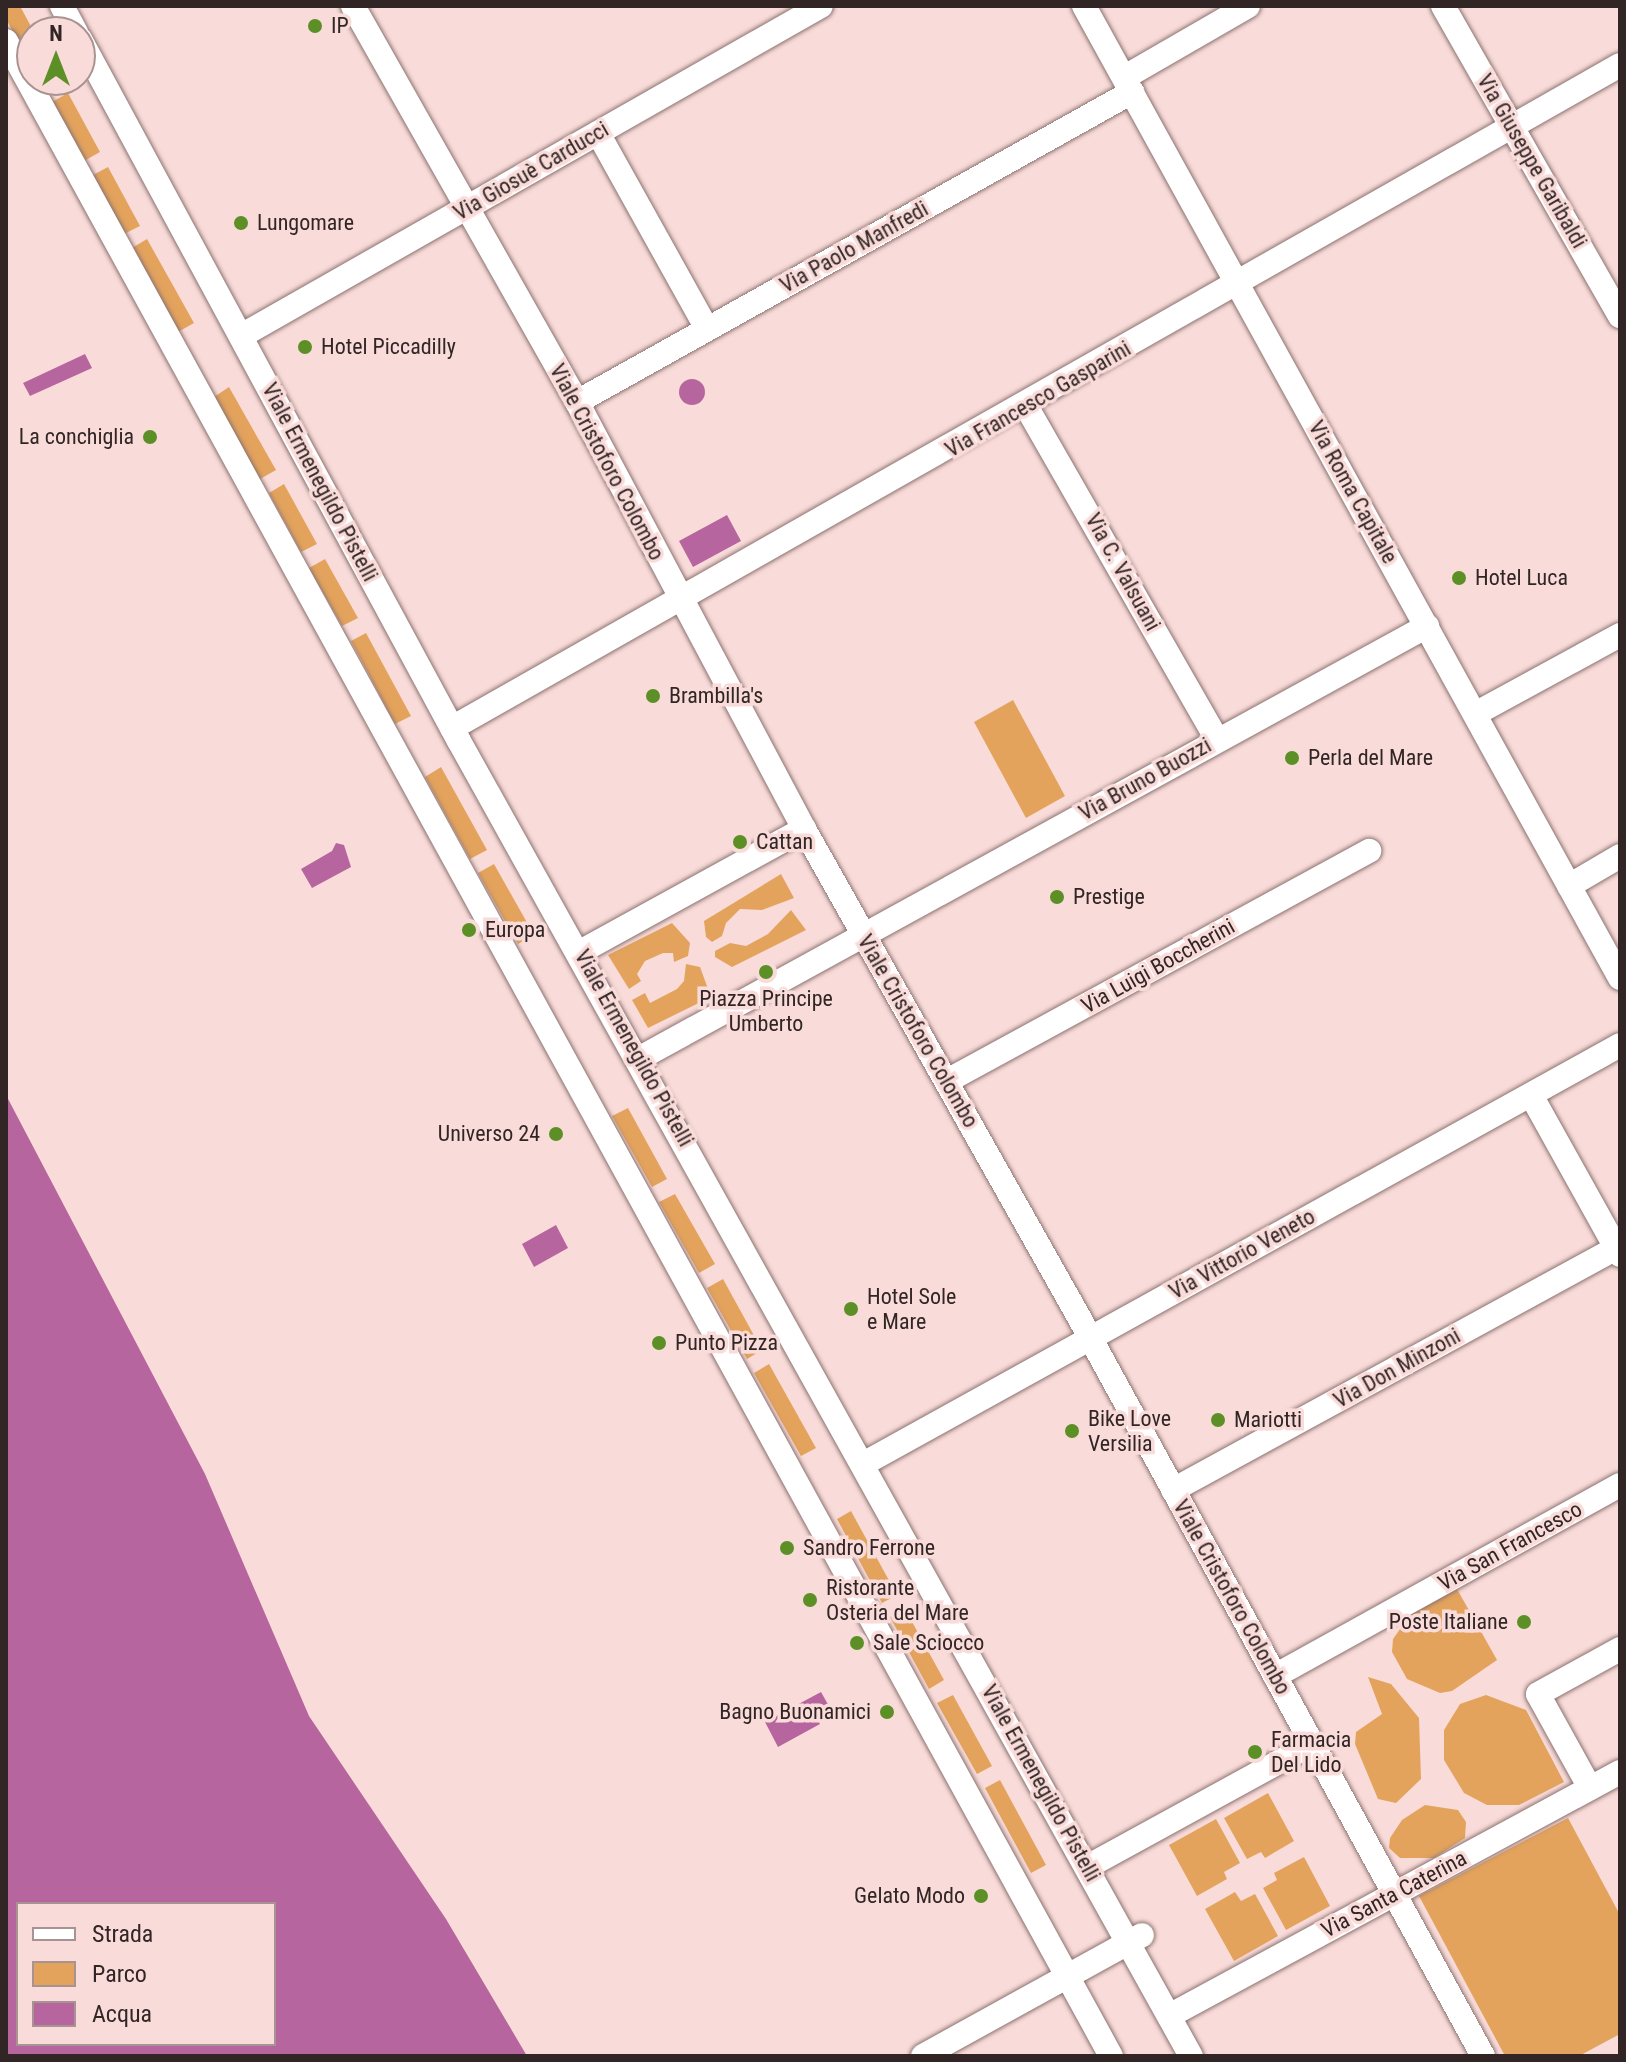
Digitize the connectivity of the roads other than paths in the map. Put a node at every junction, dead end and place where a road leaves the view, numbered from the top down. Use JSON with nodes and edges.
{"nodes":[{"id":1,"x":353,"y":6,"type":"edge"},
{"id":2,"x":821,"y":6,"type":"edge"},
{"id":3,"x":1084,"y":6,"type":"edge"},
{"id":4,"x":1248,"y":6,"type":"edge"},
{"id":5,"x":1443,"y":6,"type":"edge"},
{"id":6,"x":6,"y":41,"type":"edge"},
{"id":7,"x":1620,"y":65,"type":"edge"},
{"id":8,"x":96,"y":69,"type":"edge"},
{"id":9,"x":1128,"y":85,"type":"junction"},
{"id":10,"x":1513,"y":126,"type":"junction"},
{"id":11,"x":598,"y":133,"type":"junction"},
{"id":12,"x":467,"y":208,"type":"junction"},
{"id":13,"x":1237,"y":283,"type":"junction"},
{"id":14,"x":1620,"y":316,"type":"edge"},
{"id":15,"x":707,"y":329,"type":"junction"},
{"id":16,"x":241,"y":336,"type":"junction"},
{"id":17,"x":577,"y":402,"type":"junction"},
{"id":18,"x":1026,"y":406,"type":"junction"},
{"id":19,"x":681,"y":600,"type":"junction"},
{"id":20,"x":1427,"y":626,"type":"junction"},
{"id":21,"x":1620,"y":635,"type":"edge"},
{"id":22,"x":1475,"y":714,"type":"junction"},
{"id":23,"x":452,"y":728,"type":"junction"},
{"id":24,"x":1217,"y":739,"type":"junction"},
{"id":25,"x":804,"y":829,"type":"junction"},
{"id":26,"x":1369,"y":851,"type":"dead end"},
{"id":27,"x":1620,"y":856,"type":"edge"},
{"id":28,"x":1569,"y":886,"type":"junction"},
{"id":29,"x":864,"y":934,"type":"junction"},
{"id":30,"x":580,"y":952,"type":"junction"},
{"id":31,"x":1620,"y":978,"type":"edge"},
{"id":32,"x":1620,"y":1045,"type":"edge"},
{"id":33,"x":640,"y":1058,"type":"junction"},
{"id":34,"x":947,"y":1081,"type":"junction"},
{"id":35,"x":1531,"y":1095,"type":"junction"},
{"id":36,"x":1619,"y":1250,"type":"edge"},
{"id":37,"x":1090,"y":1338,"type":"junction"},
{"id":38,"x":865,"y":1463,"type":"junction"},
{"id":39,"x":1620,"y":1485,"type":"edge"},
{"id":40,"x":1173,"y":1490,"type":"junction"},
{"id":41,"x":1620,"y":1649,"type":"edge"},
{"id":42,"x":1275,"y":1676,"type":"junction"},
{"id":43,"x":1312,"y":1744,"type":"junction"},
{"id":44,"x":1620,"y":1772,"type":"edge"},
{"id":45,"x":1590,"y":1788,"type":"junction"},
{"id":46,"x":1087,"y":1867,"type":"junction"},
{"id":47,"x":1394,"y":1894,"type":"junction"},
{"id":48,"x":1135,"y":1939,"type":"junction"},
{"id":49,"x":1067,"y":1977,"type":"junction"},
{"id":50,"x":1169,"y":2016,"type":"junction"},
{"id":51,"x":923,"y":2056,"type":"edge"},
{"id":52,"x":1111,"y":2056,"type":"edge"},
{"id":53,"x":1191,"y":2056,"type":"edge"},
{"id":54,"x":1483,"y":2056,"type":"edge"}],
"edges":[{"from":1,"to":12,"type":"street","name":"Viale Cristoforo Colombo"},
{"from":2,"to":11,"type":"street","name":"Via Giosuè Carducci"},
{"from":3,"to":9,"type":"street","name":"Via Roma Capitale"},
{"from":4,"to":9,"type":"street","name":"Via Paolo Manfredi"},
{"from":5,"to":10,"type":"street","name":"Via Giuseppe Garibaldi"},
{"from":6,"to":49,"type":"street"},
{"from":7,"to":10,"type":"street","name":"Via Francesco Gasparini"},
{"from":8,"to":16,"type":"street","name":"Viale Ermenegildo Pistelli"},
{"from":9,"to":13,"type":"street","name":"Via Roma Capitale"},
{"from":9,"to":15,"type":"street","name":"Via Paolo Manfredi"},
{"from":10,"to":13,"type":"street","name":"Via Francesco Gasparini"},
{"from":10,"to":14,"type":"street","name":"Via Giuseppe Garibaldi"},
{"from":11,"to":12,"type":"street","name":"Via Giosuè Carducci"},
{"from":11,"to":15,"type":"street"},
{"from":12,"to":16,"type":"street","name":"Via Giosuè Carducci"},
{"from":12,"to":17,"type":"street","name":"Viale Cristoforo Colombo"},
{"from":13,"to":18,"type":"street","name":"Via Francesco Gasparini"},
{"from":13,"to":20,"type":"street","name":"Via Roma Capitale"},
{"from":15,"to":17,"type":"street","name":"Via Paolo Manfredi"},
{"from":16,"to":23,"type":"street","name":"Viale Ermenegildo Pistelli"},
{"from":17,"to":19,"type":"street","name":"Viale Cristoforo Colombo"},
{"from":18,"to":19,"type":"street","name":"Via Francesco Gasparini"},
{"from":18,"to":24,"type":"street","name":"Via C. Valsuani"},
{"from":19,"to":23,"type":"street","name":"Via Francesco Gasparini"},
{"from":19,"to":25,"type":"street","name":"Viale Cristoforo Colombo"},
{"from":20,"to":22,"type":"street","name":"Via Roma Capitale"},
{"from":20,"to":24,"type":"street","name":"Via Bruno Buozzi"},
{"from":21,"to":22,"type":"street"},
{"from":22,"to":28,"type":"street","name":"Via Roma Capitale"},
{"from":23,"to":30,"type":"street","name":"Viale Ermenegildo Pistelli"},
{"from":24,"to":29,"type":"street","name":"Via Bruno Buozzi"},
{"from":25,"to":29,"type":"street","name":"Viale Cristoforo Colombo"},
{"from":25,"to":30,"type":"street"},
{"from":26,"to":34,"type":"street","name":"Via Luigi Boccherini"},
{"from":27,"to":28,"type":"street"},
{"from":28,"to":31,"type":"street","name":"Via Roma Capitale"},
{"from":29,"to":33,"type":"street"},
{"from":29,"to":34,"type":"street","name":"Viale Cristoforo Colombo"},
{"from":30,"to":33,"type":"street","name":"Viale Ermenegildo Pistelli"},
{"from":32,"to":35,"type":"street","name":"Via Vittorio Veneto"},
{"from":33,"to":38,"type":"street","name":"Viale Ermenegildo Pistelli"},
{"from":34,"to":37,"type":"street","name":"Viale Cristoforo Colombo"},
{"from":35,"to":36,"type":"street"},
{"from":35,"to":37,"type":"street","name":"Via Vittorio Veneto"},
{"from":36,"to":40,"type":"street","name":"Via Don Minzoni"},
{"from":37,"to":38,"type":"street","name":"Via Vittorio Veneto"},
{"from":37,"to":40,"type":"street","name":"Viale Cristoforo Colombo"},
{"from":38,"to":46,"type":"street","name":"Viale Ermenegildo Pistelli"},
{"from":39,"to":42,"type":"street","name":"Via San Francesco"},
{"from":40,"to":42,"type":"street","name":"Viale Cristoforo Colombo"},
{"from":41,"to":45,"type":"street"},
{"from":42,"to":43,"type":"street","name":"Viale Cristoforo Colombo"},
{"from":43,"to":46,"type":"street"},
{"from":43,"to":47,"type":"street","name":"Viale Cristoforo Colombo"},
{"from":44,"to":45,"type":"street","name":"Via Santa Caterina"},
{"from":45,"to":47,"type":"street","name":"Via Santa Caterina"},
{"from":46,"to":48,"type":"street","name":"Viale Ermenegildo Pistelli"},
{"from":47,"to":50,"type":"street","name":"Via Santa Caterina"},
{"from":47,"to":54,"type":"street","name":"Viale Cristoforo Colombo"},
{"from":48,"to":49,"type":"street"},
{"from":48,"to":50,"type":"street","name":"Viale Ermenegildo Pistelli"},
{"from":49,"to":51,"type":"street"},
{"from":49,"to":52,"type":"street"},
{"from":50,"to":53,"type":"street","name":"Viale Ermenegildo Pistelli"}]}
